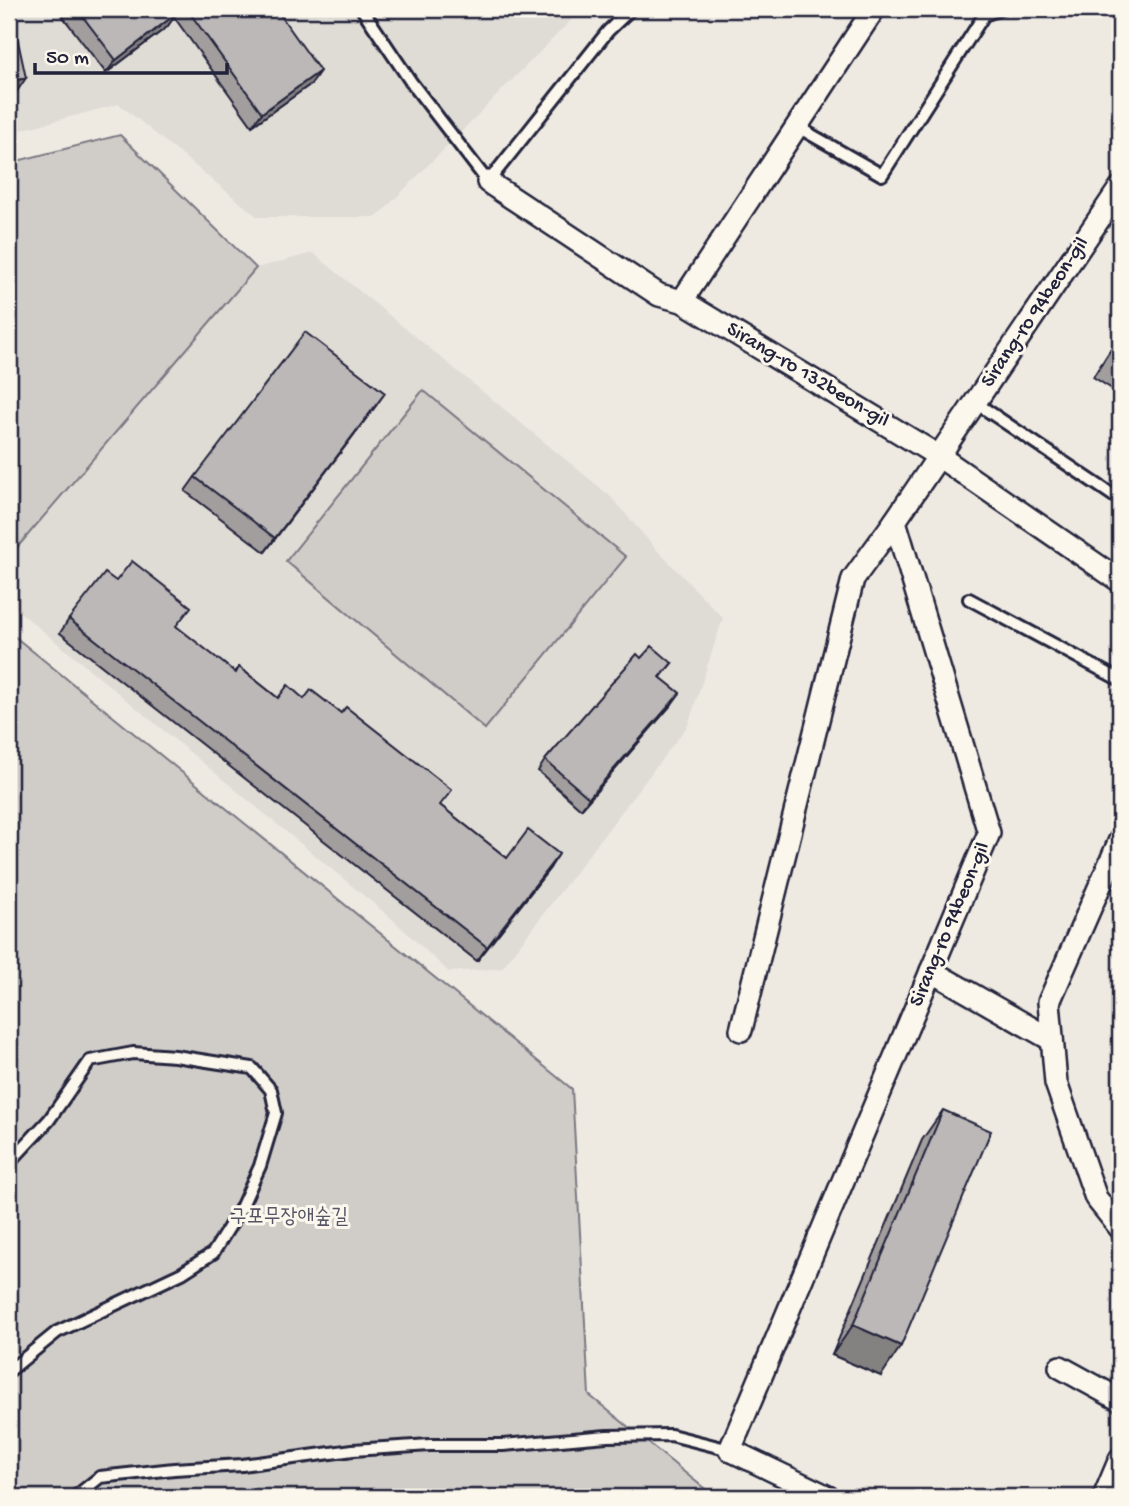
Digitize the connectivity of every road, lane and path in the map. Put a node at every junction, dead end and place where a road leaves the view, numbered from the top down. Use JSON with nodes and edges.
{"nodes":[{"id":1,"x":362,"y":9,"type":"edge"},
{"id":2,"x":631,"y":9,"type":"edge"},
{"id":3,"x":874,"y":9,"type":"edge"},
{"id":4,"x":1000,"y":9,"type":"edge"},
{"id":5,"x":796,"y":126,"type":"junction"},
{"id":6,"x":488,"y":182,"type":"junction"},
{"id":7,"x":1120,"y":188,"type":"edge"},
{"id":8,"x":681,"y":301,"type":"junction"},
{"id":9,"x":976,"y":403,"type":"junction"},
{"id":10,"x":940,"y":457,"type":"junction"},
{"id":11,"x":1120,"y":500,"type":"edge"},
{"id":12,"x":895,"y":521,"type":"junction"},
{"id":13,"x":1120,"y":581,"type":"edge"},
{"id":14,"x":969,"y":599,"type":"dead end"},
{"id":15,"x":1120,"y":680,"type":"edge"},
{"id":16,"x":1120,"y":840,"type":"edge"},
{"id":17,"x":931,"y":971,"type":"junction"},
{"id":18,"x":741,"y":1030,"type":"dead end"},
{"id":19,"x":1052,"y":1040,"type":"junction"},
{"id":20,"x":9,"y":1163,"type":"edge"},
{"id":21,"x":1120,"y":1228,"type":"edge"},
{"id":22,"x":1060,"y":1367,"type":"dead end"},
{"id":23,"x":9,"y":1371,"type":"edge"},
{"id":24,"x":1120,"y":1400,"type":"edge"},
{"id":25,"x":730,"y":1450,"type":"junction"},
{"id":26,"x":1120,"y":1458,"type":"edge"},
{"id":27,"x":75,"y":1497,"type":"edge"},
{"id":28,"x":828,"y":1497,"type":"edge"},
{"id":29,"x":1104,"y":1497,"type":"edge"}],
"edges":[{"from":1,"to":6,"type":"lane"},
{"from":2,"to":6,"type":"lane"},
{"from":3,"to":5,"type":"street"},
{"from":4,"to":5,"type":"lane"},
{"from":5,"to":8,"type":"street"},
{"from":6,"to":8,"type":"street","name":"Sirang-ro 132beon-gil"},
{"from":7,"to":9,"type":"street","name":"Sirang-ro 94beon-gil"},
{"from":8,"to":10,"type":"street","name":"Sirang-ro 132beon-gil"},
{"from":9,"to":10,"type":"street","name":"Sirang-ro 94beon-gil"},
{"from":9,"to":11,"type":"lane","name":"Sirang-ro 94beon-gil"},
{"from":10,"to":12,"type":"street","name":"Sirang-ro 94beon-gil"},
{"from":10,"to":13,"type":"street","name":"Sirang-ro 132beon-gil"},
{"from":12,"to":17,"type":"street","name":"Sirang-ro 94beon-gil"},
{"from":12,"to":18,"type":"street"},
{"from":14,"to":15,"type":"lane"},
{"from":16,"to":19,"type":"street"},
{"from":17,"to":19,"type":"street"},
{"from":17,"to":25,"type":"street","name":"Sirang-ro 94beon-gil"},
{"from":19,"to":21,"type":"street"},
{"from":20,"to":23,"type":"lane"},
{"from":22,"to":24,"type":"street"},
{"from":25,"to":27,"type":"lane"},
{"from":25,"to":28,"type":"street"},
{"from":26,"to":29,"type":"street"}]}
